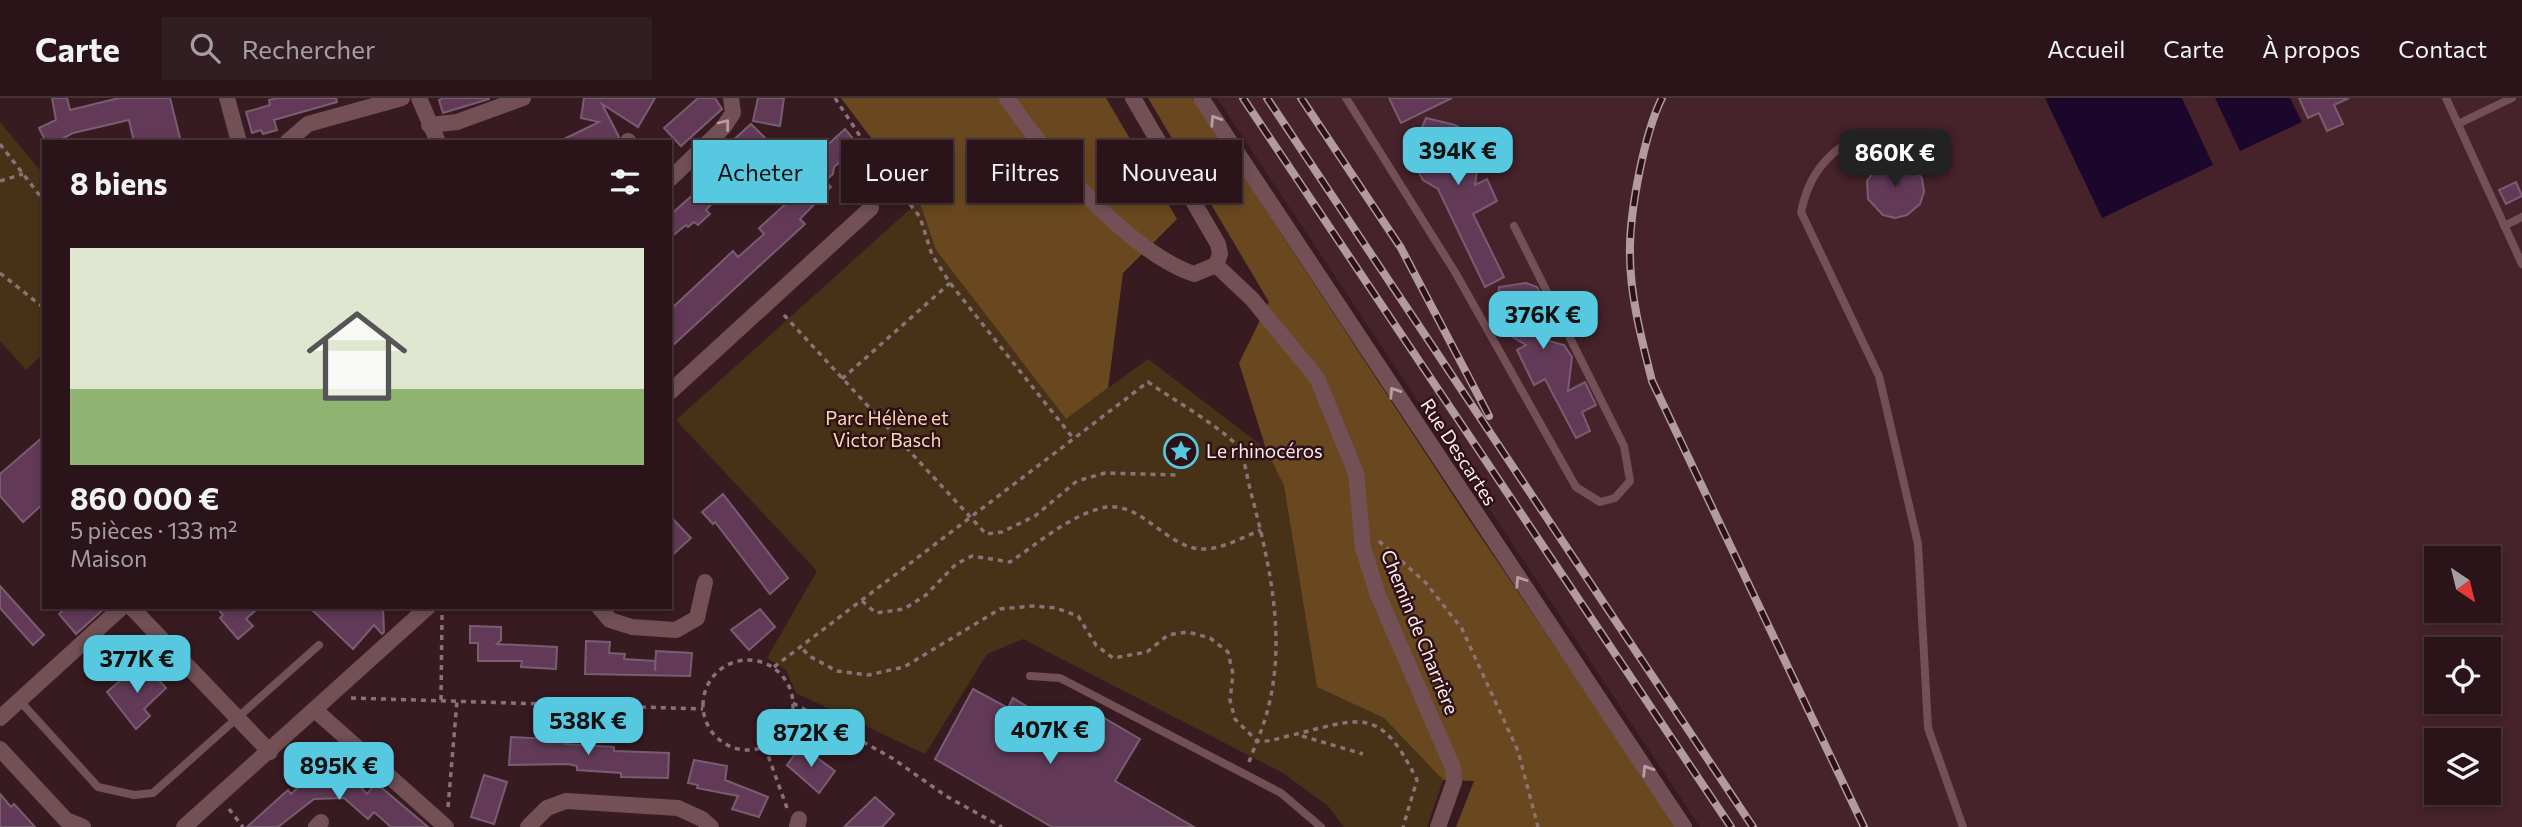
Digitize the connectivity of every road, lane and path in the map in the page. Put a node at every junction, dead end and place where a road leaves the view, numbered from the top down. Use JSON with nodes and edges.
{"nodes":[{"id":1,"x":227,"y":98,"type":"edge"},
{"id":2,"x":402,"y":98,"type":"edge"},
{"id":3,"x":419,"y":98,"type":"edge"},
{"id":4,"x":523,"y":98,"type":"edge"},
{"id":5,"x":731,"y":98,"type":"edge"},
{"id":6,"x":835,"y":98,"type":"edge"},
{"id":7,"x":1007,"y":98,"type":"edge"},
{"id":8,"x":1133,"y":98,"type":"edge"},
{"id":9,"x":1200,"y":98,"type":"edge"},
{"id":10,"x":1346,"y":98,"type":"edge"},
{"id":11,"x":2446,"y":98,"type":"edge"},
{"id":12,"x":2512,"y":98,"type":"edge"},
{"id":13,"x":2458,"y":124,"type":"junction"},
{"id":14,"x":429,"y":125,"type":"junction"},
{"id":15,"x":238,"y":140,"type":"edge"},
{"id":16,"x":289,"y":140,"type":"edge"},
{"id":17,"x":437,"y":140,"type":"edge"},
{"id":18,"x":1,"y":147,"type":"edge"},
{"id":19,"x":1841,"y":147,"type":"dead end"},
{"id":20,"x":23,"y":174,"type":"junction"},
{"id":21,"x":672,"y":177,"type":"edge"},
{"id":22,"x":0,"y":181,"type":"edge"},
{"id":23,"x":42,"y":198,"type":"edge"},
{"id":24,"x":871,"y":208,"type":"dead end"},
{"id":25,"x":2522,"y":217,"type":"edge"},
{"id":26,"x":1514,"y":226,"type":"dead end"},
{"id":27,"x":2504,"y":226,"type":"junction"},
{"id":28,"x":2522,"y":264,"type":"edge"},
{"id":29,"x":1216,"y":265,"type":"junction"},
{"id":30,"x":0,"y":273,"type":"edge"},
{"id":31,"x":950,"y":283,"type":"junction"},
{"id":32,"x":42,"y":306,"type":"edge"},
{"id":33,"x":784,"y":315,"type":"dead end"},
{"id":34,"x":842,"y":379,"type":"junction"},
{"id":35,"x":672,"y":390,"type":"edge"},
{"id":36,"x":1074,"y":439,"type":"junction"},
{"id":37,"x":1177,"y":475,"type":"dead end"},
{"id":38,"x":969,"y":519,"type":"junction"},
{"id":39,"x":1261,"y":530,"type":"junction"},
{"id":40,"x":1378,"y":539,"type":"dead end"},
{"id":41,"x":705,"y":582,"type":"dead end"},
{"id":42,"x":862,"y":601,"type":"junction"},
{"id":43,"x":120,"y":609,"type":"edge"},
{"id":44,"x":133,"y":609,"type":"edge"},
{"id":45,"x":426,"y":609,"type":"edge"},
{"id":46,"x":601,"y":609,"type":"edge"},
{"id":47,"x":442,"y":627,"type":"dead end"},
{"id":48,"x":319,"y":645,"type":"dead end"},
{"id":49,"x":802,"y":648,"type":"junction"},
{"id":50,"x":774,"y":667,"type":"junction"},
{"id":51,"x":1030,"y":676,"type":"dead end"},
{"id":52,"x":330,"y":698,"type":"junction"},
{"id":53,"x":19,"y":700,"type":"junction"},
{"id":54,"x":440,"y":700,"type":"junction"},
{"id":55,"x":457,"y":701,"type":"junction"},
{"id":56,"x":793,"y":703,"type":"junction"},
{"id":57,"x":702,"y":709,"type":"junction"},
{"id":58,"x":316,"y":710,"type":"junction"},
{"id":59,"x":0,"y":718,"type":"edge"},
{"id":60,"x":237,"y":719,"type":"junction"},
{"id":61,"x":1299,"y":735,"type":"junction"},
{"id":62,"x":1257,"y":741,"type":"junction"},
{"id":63,"x":765,"y":747,"type":"junction"},
{"id":64,"x":0,"y":749,"type":"edge"},
{"id":65,"x":270,"y":752,"type":"junction"},
{"id":66,"x":1363,"y":754,"type":"dead end"},
{"id":67,"x":1245,"y":774,"type":"junction"},
{"id":68,"x":219,"y":797,"type":"junction"},
{"id":69,"x":798,"y":823,"type":"edge"},
{"id":70,"x":83,"y":827,"type":"edge"},
{"id":71,"x":184,"y":827,"type":"edge"},
{"id":72,"x":243,"y":827,"type":"edge"},
{"id":73,"x":446,"y":827,"type":"edge"},
{"id":74,"x":528,"y":827,"type":"edge"},
{"id":75,"x":711,"y":827,"type":"edge"},
{"id":76,"x":1002,"y":827,"type":"edge"},
{"id":77,"x":1321,"y":827,"type":"edge"},
{"id":78,"x":1403,"y":827,"type":"edge"},
{"id":79,"x":1438,"y":827,"type":"edge"},
{"id":80,"x":1538,"y":827,"type":"edge"},
{"id":81,"x":1684,"y":827,"type":"edge"},
{"id":82,"x":1963,"y":827,"type":"edge"}],
"edges":[{"from":1,"to":15,"type":"street"},
{"from":2,"to":16,"type":"street"},
{"from":3,"to":14,"type":"street"},
{"from":4,"to":14,"type":"street"},
{"from":21,"to":5,"type":"street","one_way":true},
{"from":6,"to":31,"type":"path"},
{"from":7,"to":29,"type":"street"},
{"from":8,"to":29,"type":"street"},
{"from":81,"to":9,"type":"street","name":"Rue Descartes","one_way":true},
{"from":10,"to":26,"type":"lane"},
{"from":11,"to":13,"type":"lane"},
{"from":12,"to":13,"type":"lane"},
{"from":13,"to":27,"type":"lane"},
{"from":14,"to":17,"type":"street"},
{"from":18,"to":20,"type":"path"},
{"from":19,"to":82,"type":"lane"},
{"from":20,"to":22,"type":"path"},
{"from":20,"to":23,"type":"path"},
{"from":24,"to":35,"type":"street"},
{"from":25,"to":27,"type":"lane"},
{"from":27,"to":28,"type":"lane"},
{"from":29,"to":79,"type":"street","name":"Chemin de Charrière"},
{"from":30,"to":32,"type":"path"},
{"from":31,"to":34,"type":"path"},
{"from":31,"to":36,"type":"path"},
{"from":33,"to":34,"type":"path"},
{"from":34,"to":38,"type":"path"},
{"from":36,"to":38,"type":"path"},
{"from":36,"to":39,"type":"path"},
{"from":37,"to":38,"type":"path"},
{"from":38,"to":42,"type":"path"},
{"from":39,"to":42,"type":"path"},
{"from":39,"to":62,"type":"path"},
{"from":40,"to":80,"type":"path"},
{"from":41,"to":46,"type":"street"},
{"from":42,"to":49,"type":"path"},
{"from":43,"to":53,"type":"street"},
{"from":44,"to":60,"type":"street"},
{"from":45,"to":52,"type":"street"},
{"from":47,"to":54,"type":"path"},
{"from":48,"to":60,"type":"lane"},
{"from":49,"to":50,"type":"path"},
{"from":49,"to":62,"type":"path"},
{"from":50,"to":56,"type":"path"},
{"from":50,"to":57,"type":"path"},
{"from":51,"to":67,"type":"lane"},
{"from":52,"to":54,"type":"path"},
{"from":52,"to":58,"type":"street"},
{"from":53,"to":59,"type":"street"},
{"from":53,"to":60,"type":"lane"},
{"from":54,"to":55,"type":"path"},
{"from":55,"to":57,"type":"path"},
{"from":55,"to":73,"type":"path"},
{"from":56,"to":63,"type":"path"},
{"from":56,"to":76,"type":"path"},
{"from":57,"to":63,"type":"path"},
{"from":58,"to":65,"type":"street"},
{"from":58,"to":73,"type":"street"},
{"from":60,"to":65,"type":"street"},
{"from":61,"to":62,"type":"path"},
{"from":61,"to":66,"type":"path"},
{"from":61,"to":78,"type":"path"},
{"from":62,"to":67,"type":"path"},
{"from":63,"to":69,"type":"path"},
{"from":64,"to":70,"type":"street"},
{"from":65,"to":68,"type":"street"},
{"from":67,"to":77,"type":"lane"},
{"from":68,"to":71,"type":"street"},
{"from":68,"to":72,"type":"path"},
{"from":74,"to":75,"type":"street"}]}
